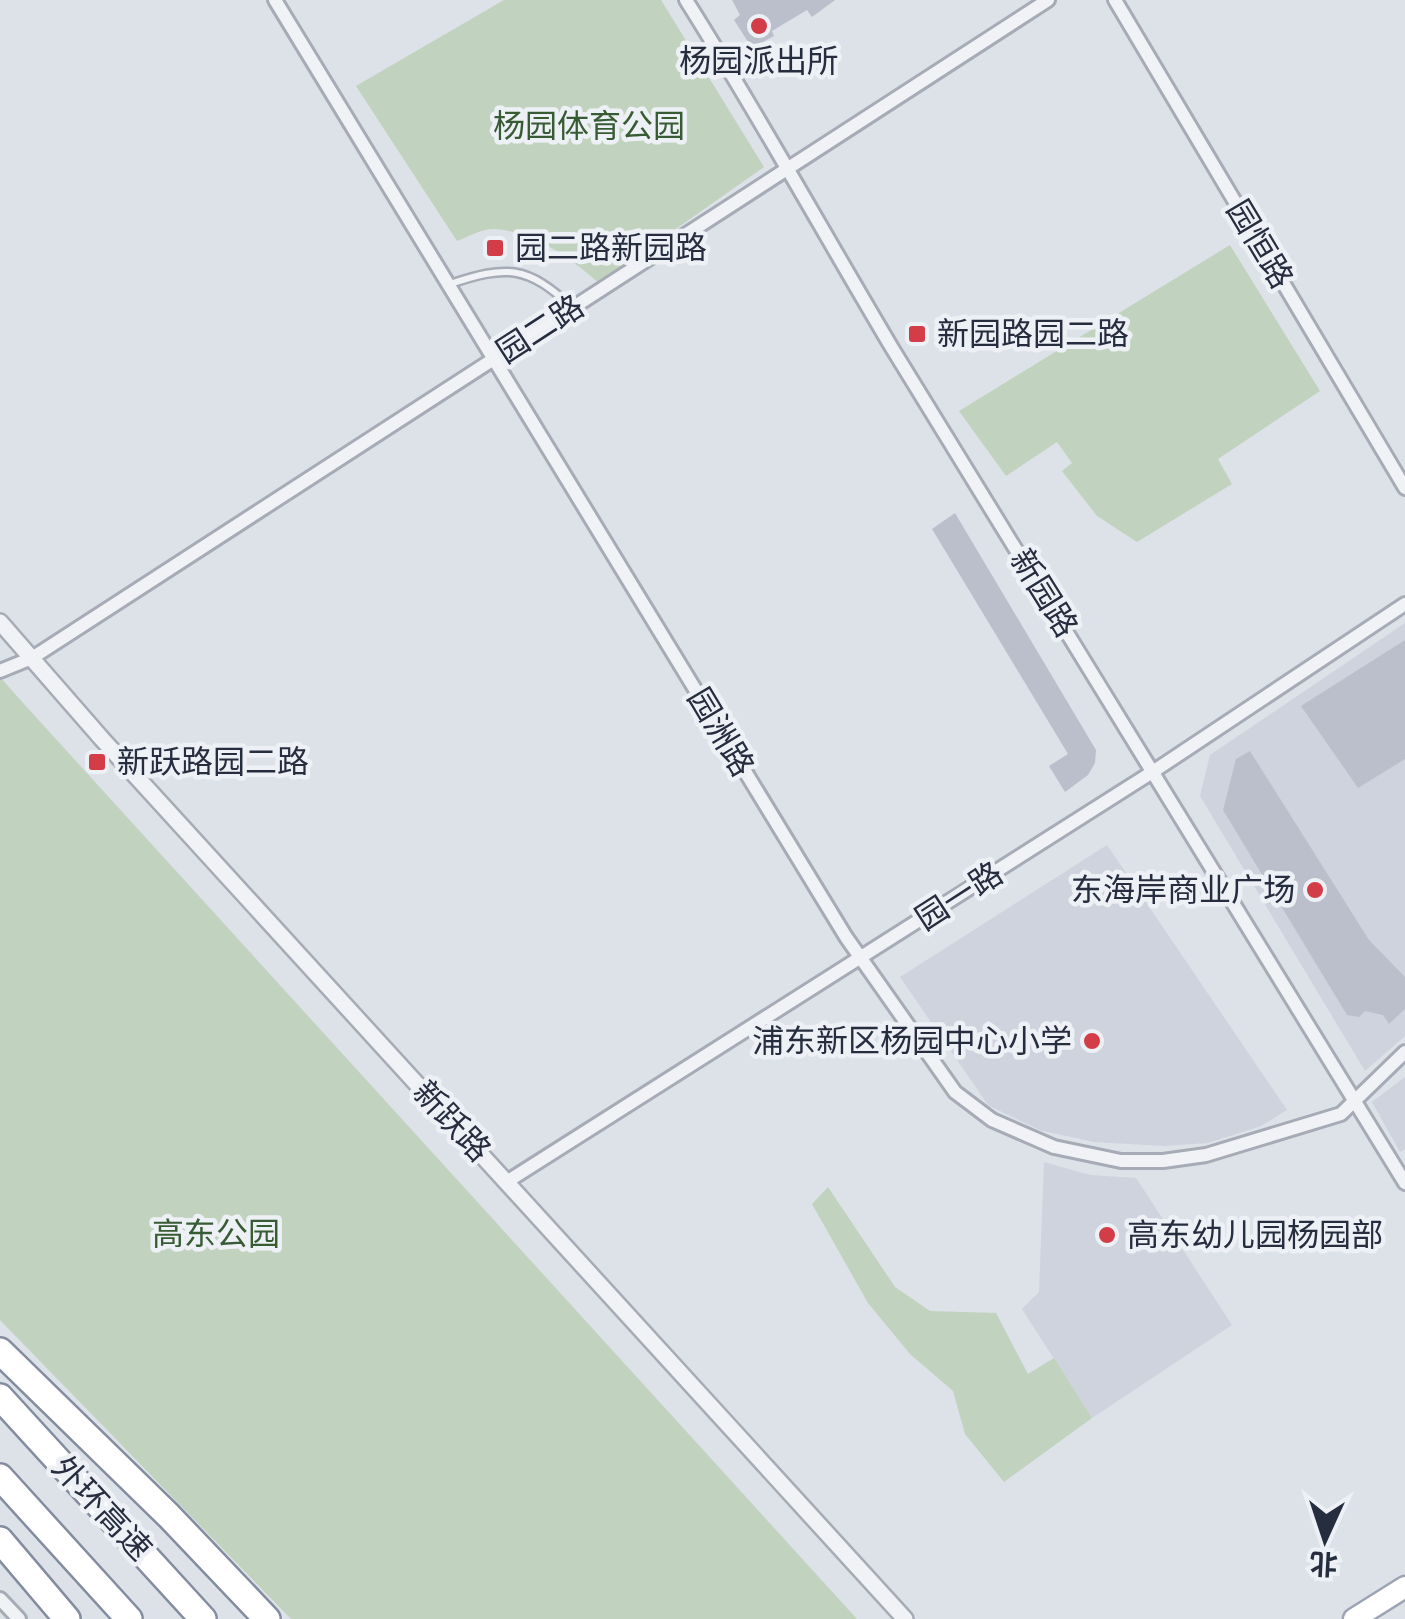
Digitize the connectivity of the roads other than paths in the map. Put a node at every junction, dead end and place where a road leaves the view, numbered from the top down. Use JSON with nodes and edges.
{"nodes":[{"id":1,"x":275,"y":0,"type":"edge"},
{"id":2,"x":686,"y":0,"type":"edge"},
{"id":3,"x":1048,"y":0,"type":"edge"},
{"id":4,"x":1115,"y":0,"type":"edge"},
{"id":5,"x":789,"y":167,"type":"junction"},
{"id":6,"x":448,"y":284,"type":"junction"},
{"id":7,"x":572,"y":308,"type":"junction"},
{"id":8,"x":494,"y":359,"type":"junction"},
{"id":9,"x":1405,"y":488,"type":"edge"},
{"id":10,"x":1405,"y":604,"type":"edge"},
{"id":11,"x":0,"y":622,"type":"edge"},
{"id":12,"x":32,"y":658,"type":"junction"},
{"id":13,"x":0,"y":671,"type":"edge"},
{"id":14,"x":1154,"y":771,"type":"junction"},
{"id":15,"x":862,"y":958,"type":"junction"},
{"id":16,"x":1405,"y":1052,"type":"edge"},
{"id":17,"x":1355,"y":1101,"type":"junction"},
{"id":18,"x":508,"y":1181,"type":"junction"},
{"id":19,"x":1405,"y":1183,"type":"edge"},
{"id":20,"x":0,"y":1351,"type":"edge"},
{"id":21,"x":0,"y":1397,"type":"edge"},
{"id":22,"x":0,"y":1477,"type":"edge"},
{"id":23,"x":0,"y":1540,"type":"edge"},
{"id":24,"x":1405,"y":1587,"type":"edge"},
{"id":25,"x":0,"y":1600,"type":"edge"},
{"id":26,"x":19,"y":1619,"type":"edge"},
{"id":27,"x":67,"y":1619,"type":"edge"},
{"id":28,"x":129,"y":1619,"type":"edge"},
{"id":29,"x":203,"y":1619,"type":"edge"},
{"id":30,"x":267,"y":1619,"type":"edge"},
{"id":31,"x":904,"y":1619,"type":"edge"},
{"id":32,"x":1354,"y":1619,"type":"edge"}],
"edges":[{"from":1,"to":6,"type":"street","name":"园洲路"},
{"from":2,"to":5,"type":"street","name":"新园路"},
{"from":3,"to":5,"type":"street","name":"园二路"},
{"from":4,"to":9,"type":"street","name":"园恒路"},
{"from":5,"to":7,"type":"street","name":"园二路"},
{"from":5,"to":14,"type":"street","name":"新园路"},
{"from":6,"to":7,"type":"lane"},
{"from":6,"to":8,"type":"street","name":"园洲路"},
{"from":7,"to":8,"type":"street","name":"园二路"},
{"from":8,"to":12,"type":"street","name":"园二路"},
{"from":8,"to":15,"type":"street","name":"园洲路"},
{"from":10,"to":14,"type":"street","name":"园一路"},
{"from":11,"to":12,"type":"street","name":"新跃路"},
{"from":12,"to":13,"type":"street","name":"园二路"},
{"from":12,"to":18,"type":"street","name":"新跃路"},
{"from":14,"to":15,"type":"street","name":"园一路"},
{"from":14,"to":17,"type":"street","name":"新园路"},
{"from":15,"to":17,"type":"street","name":"园洲路"},
{"from":15,"to":18,"type":"street","name":"园一路"},
{"from":16,"to":17,"type":"street"},
{"from":17,"to":19,"type":"street","name":"新园路"},
{"from":18,"to":31,"type":"street","name":"新跃路"},
{"from":20,"to":30,"type":"highway"},
{"from":21,"to":29,"type":"highway","name":"外环高速"},
{"from":22,"to":28,"type":"highway","name":"外环高速"},
{"from":23,"to":27,"type":"highway"},
{"from":24,"to":32,"type":"main road"},
{"from":25,"to":26,"type":"street"}]}
